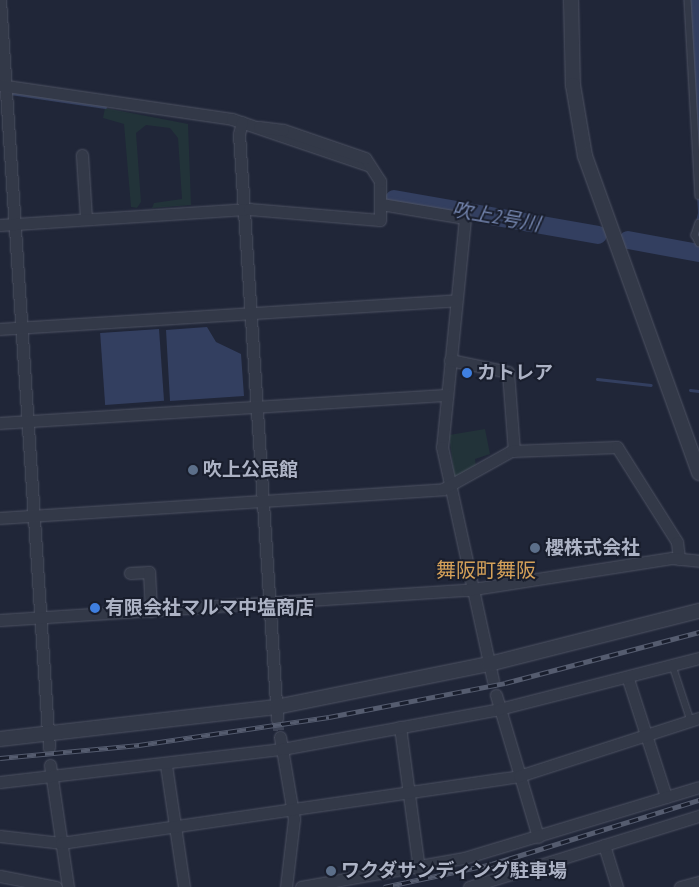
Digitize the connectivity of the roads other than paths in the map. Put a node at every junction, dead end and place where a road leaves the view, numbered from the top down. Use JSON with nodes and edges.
{"nodes":[{"id":1,"x":0,"y":0,"type":"edge"},
{"id":2,"x":572,"y":0,"type":"edge"},
{"id":3,"x":688,"y":0,"type":"edge"},
{"id":4,"x":3,"y":85,"type":"edge"},
{"id":5,"x":242,"y":122,"type":"junction"},
{"id":6,"x":82,"y":155,"type":"dead end"},
{"id":7,"x":699,"y":196,"type":"edge"},
{"id":8,"x":381,"y":204,"type":"junction"},
{"id":9,"x":244,"y":209,"type":"junction"},
{"id":10,"x":86,"y":219,"type":"junction"},
{"id":11,"x":699,"y":223,"type":"edge"},
{"id":12,"x":14,"y":224,"type":"junction"},
{"id":13,"x":0,"y":225,"type":"edge"},
{"id":14,"x":699,"y":243,"type":"edge"},
{"id":15,"x":456,"y":300,"type":"junction"},
{"id":16,"x":250,"y":312,"type":"junction"},
{"id":17,"x":21,"y":327,"type":"junction"},
{"id":18,"x":0,"y":328,"type":"edge"},
{"id":19,"x":450,"y":360,"type":"junction"},
{"id":20,"x":447,"y":395,"type":"junction"},
{"id":21,"x":256,"y":407,"type":"junction"},
{"id":22,"x":27,"y":422,"type":"junction"},
{"id":23,"x":0,"y":423,"type":"edge"},
{"id":24,"x":514,"y":450,"type":"junction"},
{"id":25,"x":699,"y":472,"type":"edge"},
{"id":26,"x":450,"y":487,"type":"junction"},
{"id":27,"x":262,"y":501,"type":"junction"},
{"id":28,"x":33,"y":516,"type":"junction"},
{"id":29,"x":0,"y":518,"type":"edge"},
{"id":30,"x":679,"y":559,"type":"junction"},
{"id":31,"x":699,"y":561,"type":"edge"},
{"id":32,"x":130,"y":573,"type":"dead end"},
{"id":33,"x":472,"y":589,"type":"junction"},
{"id":34,"x":269,"y":603,"type":"junction"},
{"id":35,"x":699,"y":610,"type":"edge"},
{"id":36,"x":151,"y":611,"type":"junction"},
{"id":37,"x":40,"y":618,"type":"junction"},
{"id":38,"x":0,"y":620,"type":"edge"},
{"id":39,"x":699,"y":658,"type":"edge"},
{"id":40,"x":489,"y":664,"type":"junction"},
{"id":41,"x":673,"y":666,"type":"junction"},
{"id":42,"x":628,"y":679,"type":"junction"},
{"id":43,"x":493,"y":680,"type":"dead end"},
{"id":44,"x":496,"y":696,"type":"dead end"},
{"id":45,"x":499,"y":709,"type":"junction"},
{"id":46,"x":276,"y":713,"type":"junction"},
{"id":47,"x":695,"y":720,"type":"edge"},
{"id":48,"x":400,"y":727,"type":"junction"},
{"id":49,"x":646,"y":735,"type":"junction"},
{"id":50,"x":280,"y":737,"type":"tunnel mouth"},
{"id":51,"x":0,"y":738,"type":"edge"},
{"id":52,"x":48,"y":741,"type":"junction"},
{"id":53,"x":282,"y":749,"type":"junction"},
{"id":54,"x":50,"y":765,"type":"dead end"},
{"id":55,"x":166,"y":765,"type":"junction"},
{"id":56,"x":519,"y":776,"type":"junction"},
{"id":57,"x":51,"y":779,"type":"junction"},
{"id":58,"x":0,"y":782,"type":"edge"},
{"id":59,"x":699,"y":787,"type":"edge"},
{"id":60,"x":409,"y":792,"type":"junction"},
{"id":61,"x":666,"y":797,"type":"junction"},
{"id":62,"x":293,"y":810,"type":"junction"},
{"id":63,"x":699,"y":816,"type":"edge"},
{"id":64,"x":175,"y":826,"type":"junction"},
{"id":65,"x":0,"y":836,"type":"edge"},
{"id":66,"x":538,"y":837,"type":"junction"},
{"id":67,"x":61,"y":843,"type":"junction"},
{"id":68,"x":604,"y":844,"type":"junction"},
{"id":69,"x":419,"y":869,"type":"junction"},
{"id":70,"x":0,"y":876,"type":"edge"},
{"id":71,"x":699,"y":882,"type":"edge"},
{"id":72,"x":56,"y":887,"type":"edge"},
{"id":73,"x":68,"y":887,"type":"edge"},
{"id":74,"x":184,"y":887,"type":"edge"},
{"id":75,"x":286,"y":887,"type":"edge"},
{"id":76,"x":301,"y":887,"type":"edge"},
{"id":77,"x":469,"y":887,"type":"edge"},
{"id":78,"x":617,"y":887,"type":"edge"},
{"id":79,"x":680,"y":887,"type":"edge"}],
"edges":[{"from":1,"to":4,"type":"street"},
{"from":2,"to":25,"type":"street"},
{"from":3,"to":7,"type":"lane"},
{"from":4,"to":5,"type":"street"},
{"from":4,"to":12,"type":"street"},
{"from":5,"to":8,"type":"street"},
{"from":5,"to":9,"type":"street"},
{"from":6,"to":10,"type":"street"},
{"from":8,"to":9,"type":"street"},
{"from":8,"to":15,"type":"street"},
{"from":9,"to":10,"type":"street"},
{"from":9,"to":16,"type":"street"},
{"from":10,"to":12,"type":"street"},
{"from":11,"to":14,"type":"lane"},
{"from":12,"to":13,"type":"street"},
{"from":12,"to":17,"type":"street"},
{"from":15,"to":16,"type":"street"},
{"from":15,"to":19,"type":"street"},
{"from":16,"to":17,"type":"street"},
{"from":16,"to":21,"type":"street"},
{"from":17,"to":18,"type":"street"},
{"from":17,"to":22,"type":"street"},
{"from":19,"to":20,"type":"street"},
{"from":19,"to":24,"type":"street"},
{"from":20,"to":21,"type":"street"},
{"from":20,"to":26,"type":"street"},
{"from":21,"to":22,"type":"street"},
{"from":21,"to":27,"type":"street"},
{"from":22,"to":23,"type":"street"},
{"from":22,"to":28,"type":"street"},
{"from":24,"to":26,"type":"street"},
{"from":24,"to":30,"type":"street"},
{"from":26,"to":27,"type":"street"},
{"from":26,"to":33,"type":"street"},
{"from":27,"to":28,"type":"street"},
{"from":27,"to":34,"type":"street"},
{"from":28,"to":29,"type":"street"},
{"from":28,"to":37,"type":"street"},
{"from":30,"to":31,"type":"street"},
{"from":30,"to":33,"type":"street"},
{"from":32,"to":36,"type":"street"},
{"from":33,"to":34,"type":"street"},
{"from":33,"to":40,"type":"street"},
{"from":34,"to":36,"type":"street"},
{"from":34,"to":46,"type":"street"},
{"from":35,"to":40,"type":"street"},
{"from":36,"to":37,"type":"street"},
{"from":37,"to":38,"type":"street"},
{"from":37,"to":52,"type":"street"},
{"from":39,"to":41,"type":"street"},
{"from":40,"to":43,"type":"street"},
{"from":40,"to":46,"type":"street"},
{"from":41,"to":42,"type":"street"},
{"from":41,"to":47,"type":"lane"},
{"from":42,"to":45,"type":"street"},
{"from":42,"to":49,"type":"street"},
{"from":44,"to":45,"type":"street"},
{"from":45,"to":48,"type":"street"},
{"from":45,"to":56,"type":"street"},
{"from":46,"to":52,"type":"street"},
{"from":47,"to":49,"type":"street"},
{"from":48,"to":53,"type":"street"},
{"from":48,"to":60,"type":"street"},
{"from":49,"to":56,"type":"street"},
{"from":49,"to":61,"type":"street"},
{"from":50,"to":53,"type":"street"},
{"from":51,"to":52,"type":"street"},
{"from":53,"to":55,"type":"street"},
{"from":53,"to":62,"type":"street"},
{"from":54,"to":57,"type":"street"},
{"from":55,"to":57,"type":"street"},
{"from":55,"to":64,"type":"street"},
{"from":56,"to":60,"type":"street"},
{"from":56,"to":66,"type":"street"},
{"from":57,"to":58,"type":"street"},
{"from":57,"to":67,"type":"street"},
{"from":59,"to":61,"type":"street"},
{"from":60,"to":62,"type":"street"},
{"from":60,"to":69,"type":"street"},
{"from":61,"to":66,"type":"street"},
{"from":62,"to":64,"type":"street"},
{"from":62,"to":75,"type":"street"},
{"from":63,"to":68,"type":"street"},
{"from":64,"to":67,"type":"street"},
{"from":64,"to":74,"type":"street"},
{"from":65,"to":67,"type":"street"},
{"from":66,"to":69,"type":"street"},
{"from":67,"to":73,"type":"street"},
{"from":68,"to":77,"type":"street"},
{"from":68,"to":78,"type":"street"},
{"from":69,"to":76,"type":"street"},
{"from":70,"to":72,"type":"street"},
{"from":71,"to":79,"type":"street"}]}
